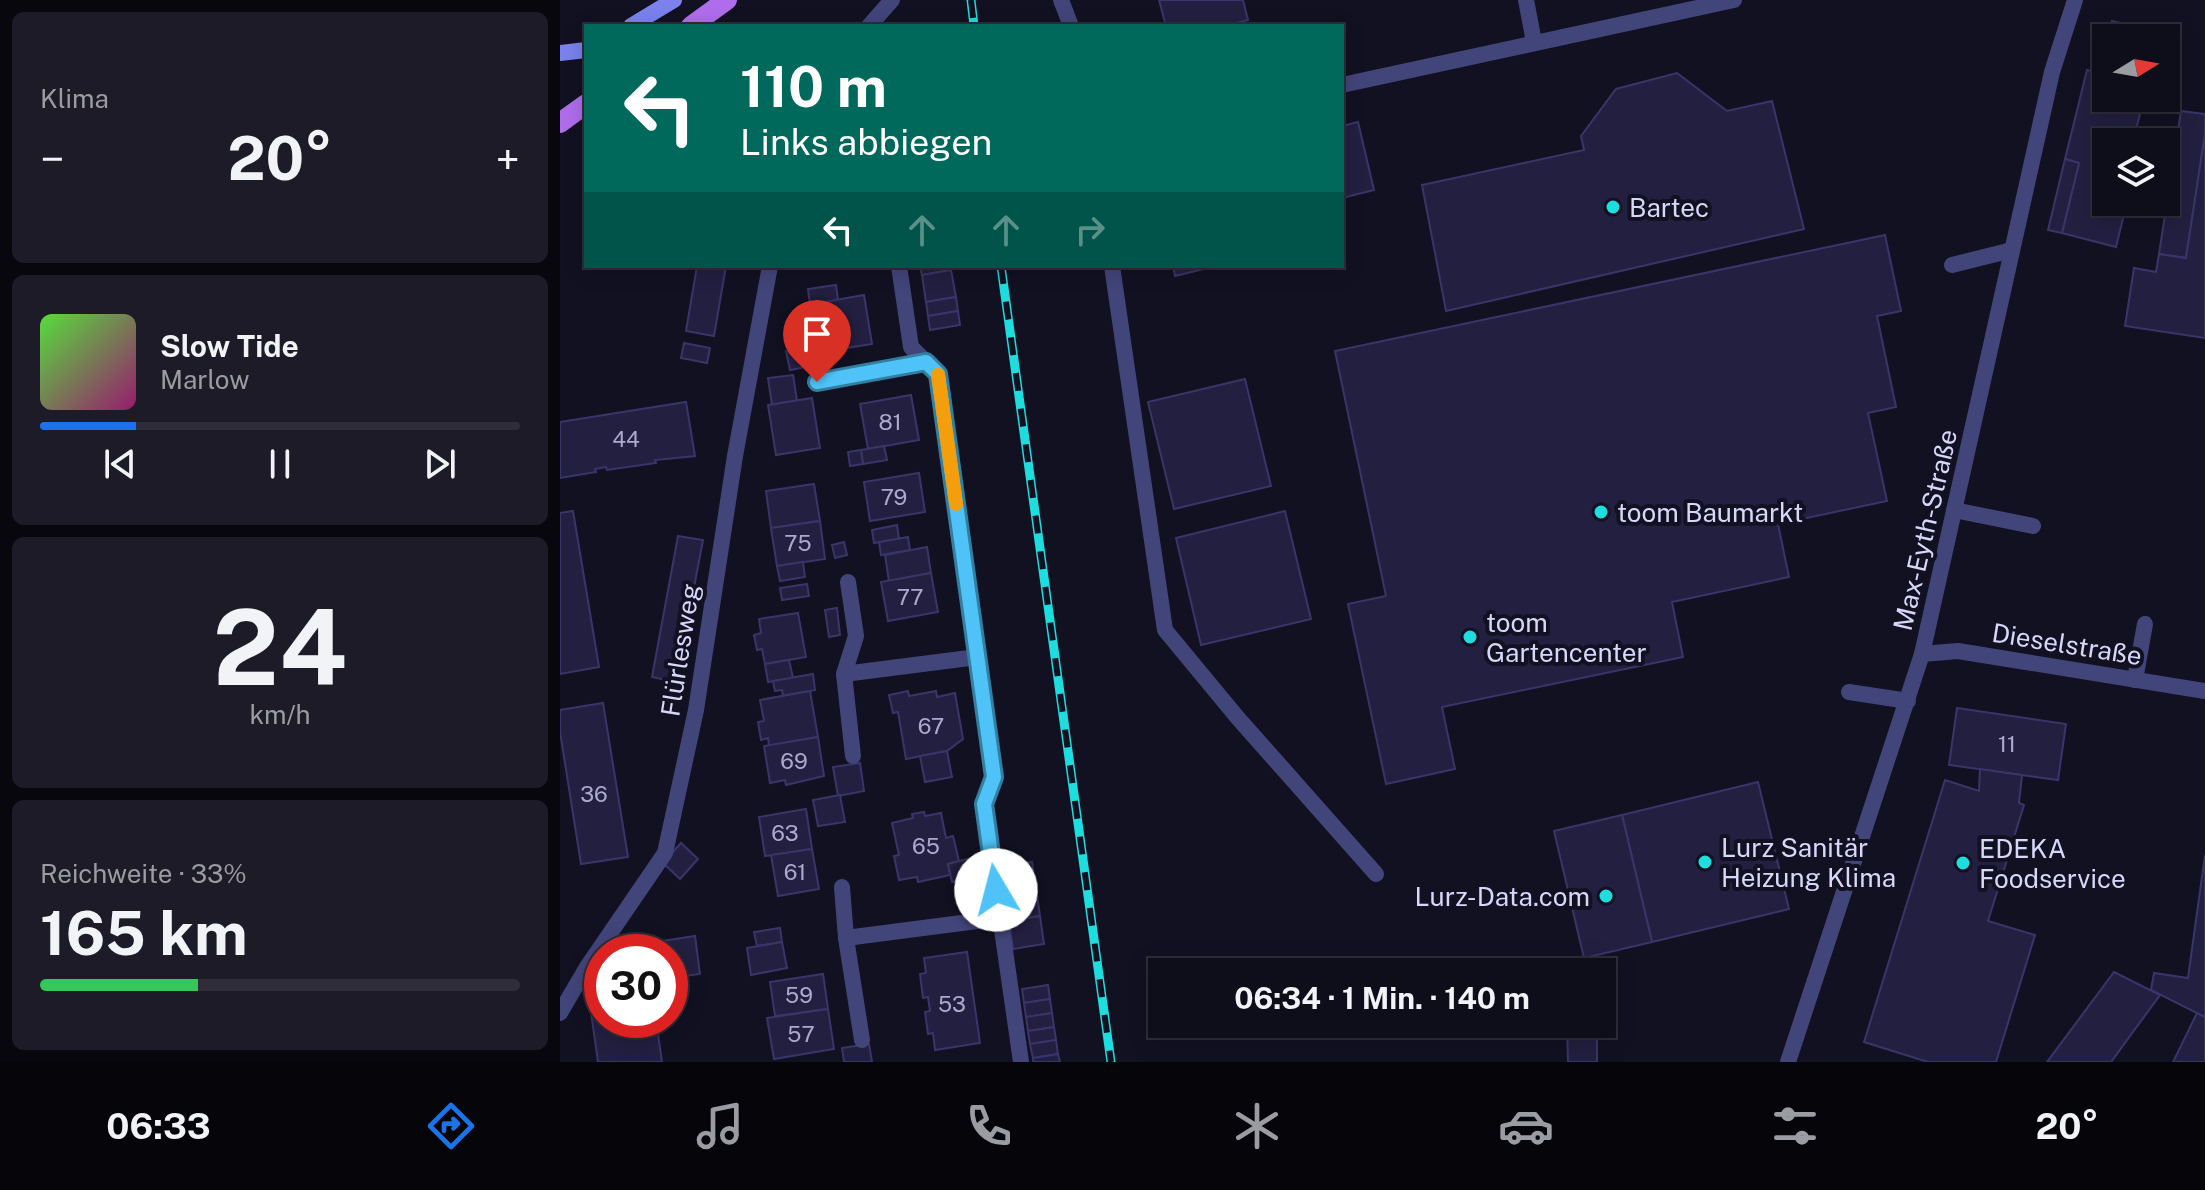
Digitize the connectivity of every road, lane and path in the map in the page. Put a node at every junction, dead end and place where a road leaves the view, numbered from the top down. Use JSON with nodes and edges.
{"nodes":[{"id":1,"x":674,"y":0,"type":"edge"},
{"id":2,"x":727,"y":0,"type":"edge"},
{"id":3,"x":892,"y":0,"type":"edge"},
{"id":4,"x":1061,"y":0,"type":"edge"},
{"id":5,"x":1526,"y":0,"type":"edge"},
{"id":6,"x":1734,"y":0,"type":"edge"},
{"id":7,"x":2075,"y":0,"type":"edge"},
{"id":8,"x":634,"y":24,"type":"edge"},
{"id":9,"x":694,"y":24,"type":"edge"},
{"id":10,"x":871,"y":24,"type":"edge"},
{"id":11,"x":1070,"y":24,"type":"edge"},
{"id":12,"x":1534,"y":42,"type":"junction"},
{"id":13,"x":584,"y":50,"type":"edge"},
{"id":14,"x":560,"y":53,"type":"edge"},
{"id":15,"x":1344,"y":85,"type":"edge"},
{"id":16,"x":584,"y":105,"type":"edge"},
{"id":17,"x":560,"y":123,"type":"edge"},
{"id":18,"x":2012,"y":250,"type":"junction"},
{"id":19,"x":1952,"y":265,"type":"dead end"},
{"id":20,"x":769,"y":268,"type":"edge"},
{"id":21,"x":899,"y":268,"type":"edge"},
{"id":22,"x":1112,"y":268,"type":"edge"},
{"id":23,"x":926,"y":362,"type":"junction"},
{"id":24,"x":817,"y":382,"type":"dead end"},
{"id":25,"x":1954,"y":510,"type":"junction"},
{"id":26,"x":2033,"y":526,"type":"dead end"},
{"id":27,"x":848,"y":582,"type":"dead end"},
{"id":28,"x":2145,"y":624,"type":"dead end"},
{"id":29,"x":1922,"y":654,"type":"junction"},
{"id":30,"x":977,"y":657,"type":"junction"},
{"id":31,"x":844,"y":674,"type":"junction"},
{"id":32,"x":2135,"y":680,"type":"junction"},
{"id":33,"x":2205,"y":691,"type":"edge"},
{"id":34,"x":1849,"y":692,"type":"dead end"},
{"id":35,"x":1908,"y":701,"type":"junction"},
{"id":36,"x":853,"y":756,"type":"dead end"},
{"id":37,"x":1376,"y":874,"type":"dead end"},
{"id":38,"x":842,"y":887,"type":"dead end"},
{"id":39,"x":1000,"y":918,"type":"junction"},
{"id":40,"x":846,"y":938,"type":"junction"},
{"id":41,"x":560,"y":1013,"type":"edge"},
{"id":42,"x":862,"y":1040,"type":"dead end"},
{"id":43,"x":1021,"y":1062,"type":"edge"},
{"id":44,"x":1788,"y":1062,"type":"edge"}],
"edges":[{"from":1,"to":8,"type":"street"},
{"from":2,"to":9,"type":"main road"},
{"from":3,"to":10,"type":"street"},
{"from":4,"to":11,"type":"street"},
{"from":5,"to":12,"type":"street"},
{"from":6,"to":12,"type":"street"},
{"from":7,"to":18,"type":"street","name":"Max-Eyth-Straße"},
{"from":12,"to":15,"type":"street"},
{"from":13,"to":14,"type":"street"},
{"from":16,"to":17,"type":"main road"},
{"from":18,"to":19,"type":"street"},
{"from":18,"to":25,"type":"street","name":"Max-Eyth-Straße"},
{"from":20,"to":41,"type":"street","name":"Flürlesweg"},
{"from":21,"to":23,"type":"street"},
{"from":22,"to":37,"type":"street"},
{"from":23,"to":24,"type":"street"},
{"from":23,"to":30,"type":"street"},
{"from":25,"to":26,"type":"street"},
{"from":25,"to":29,"type":"street","name":"Max-Eyth-Straße"},
{"from":27,"to":31,"type":"street"},
{"from":28,"to":32,"type":"street"},
{"from":29,"to":32,"type":"street","name":"Dieselstraße"},
{"from":29,"to":35,"type":"street","name":"Max-Eyth-Straße"},
{"from":30,"to":31,"type":"street"},
{"from":30,"to":39,"type":"street"},
{"from":31,"to":36,"type":"street"},
{"from":32,"to":33,"type":"street","name":"Dieselstraße"},
{"from":34,"to":35,"type":"street"},
{"from":35,"to":44,"type":"street","name":"Max-Eyth-Straße"},
{"from":38,"to":40,"type":"street"},
{"from":39,"to":40,"type":"street"},
{"from":39,"to":43,"type":"street"},
{"from":40,"to":42,"type":"street"}]}
